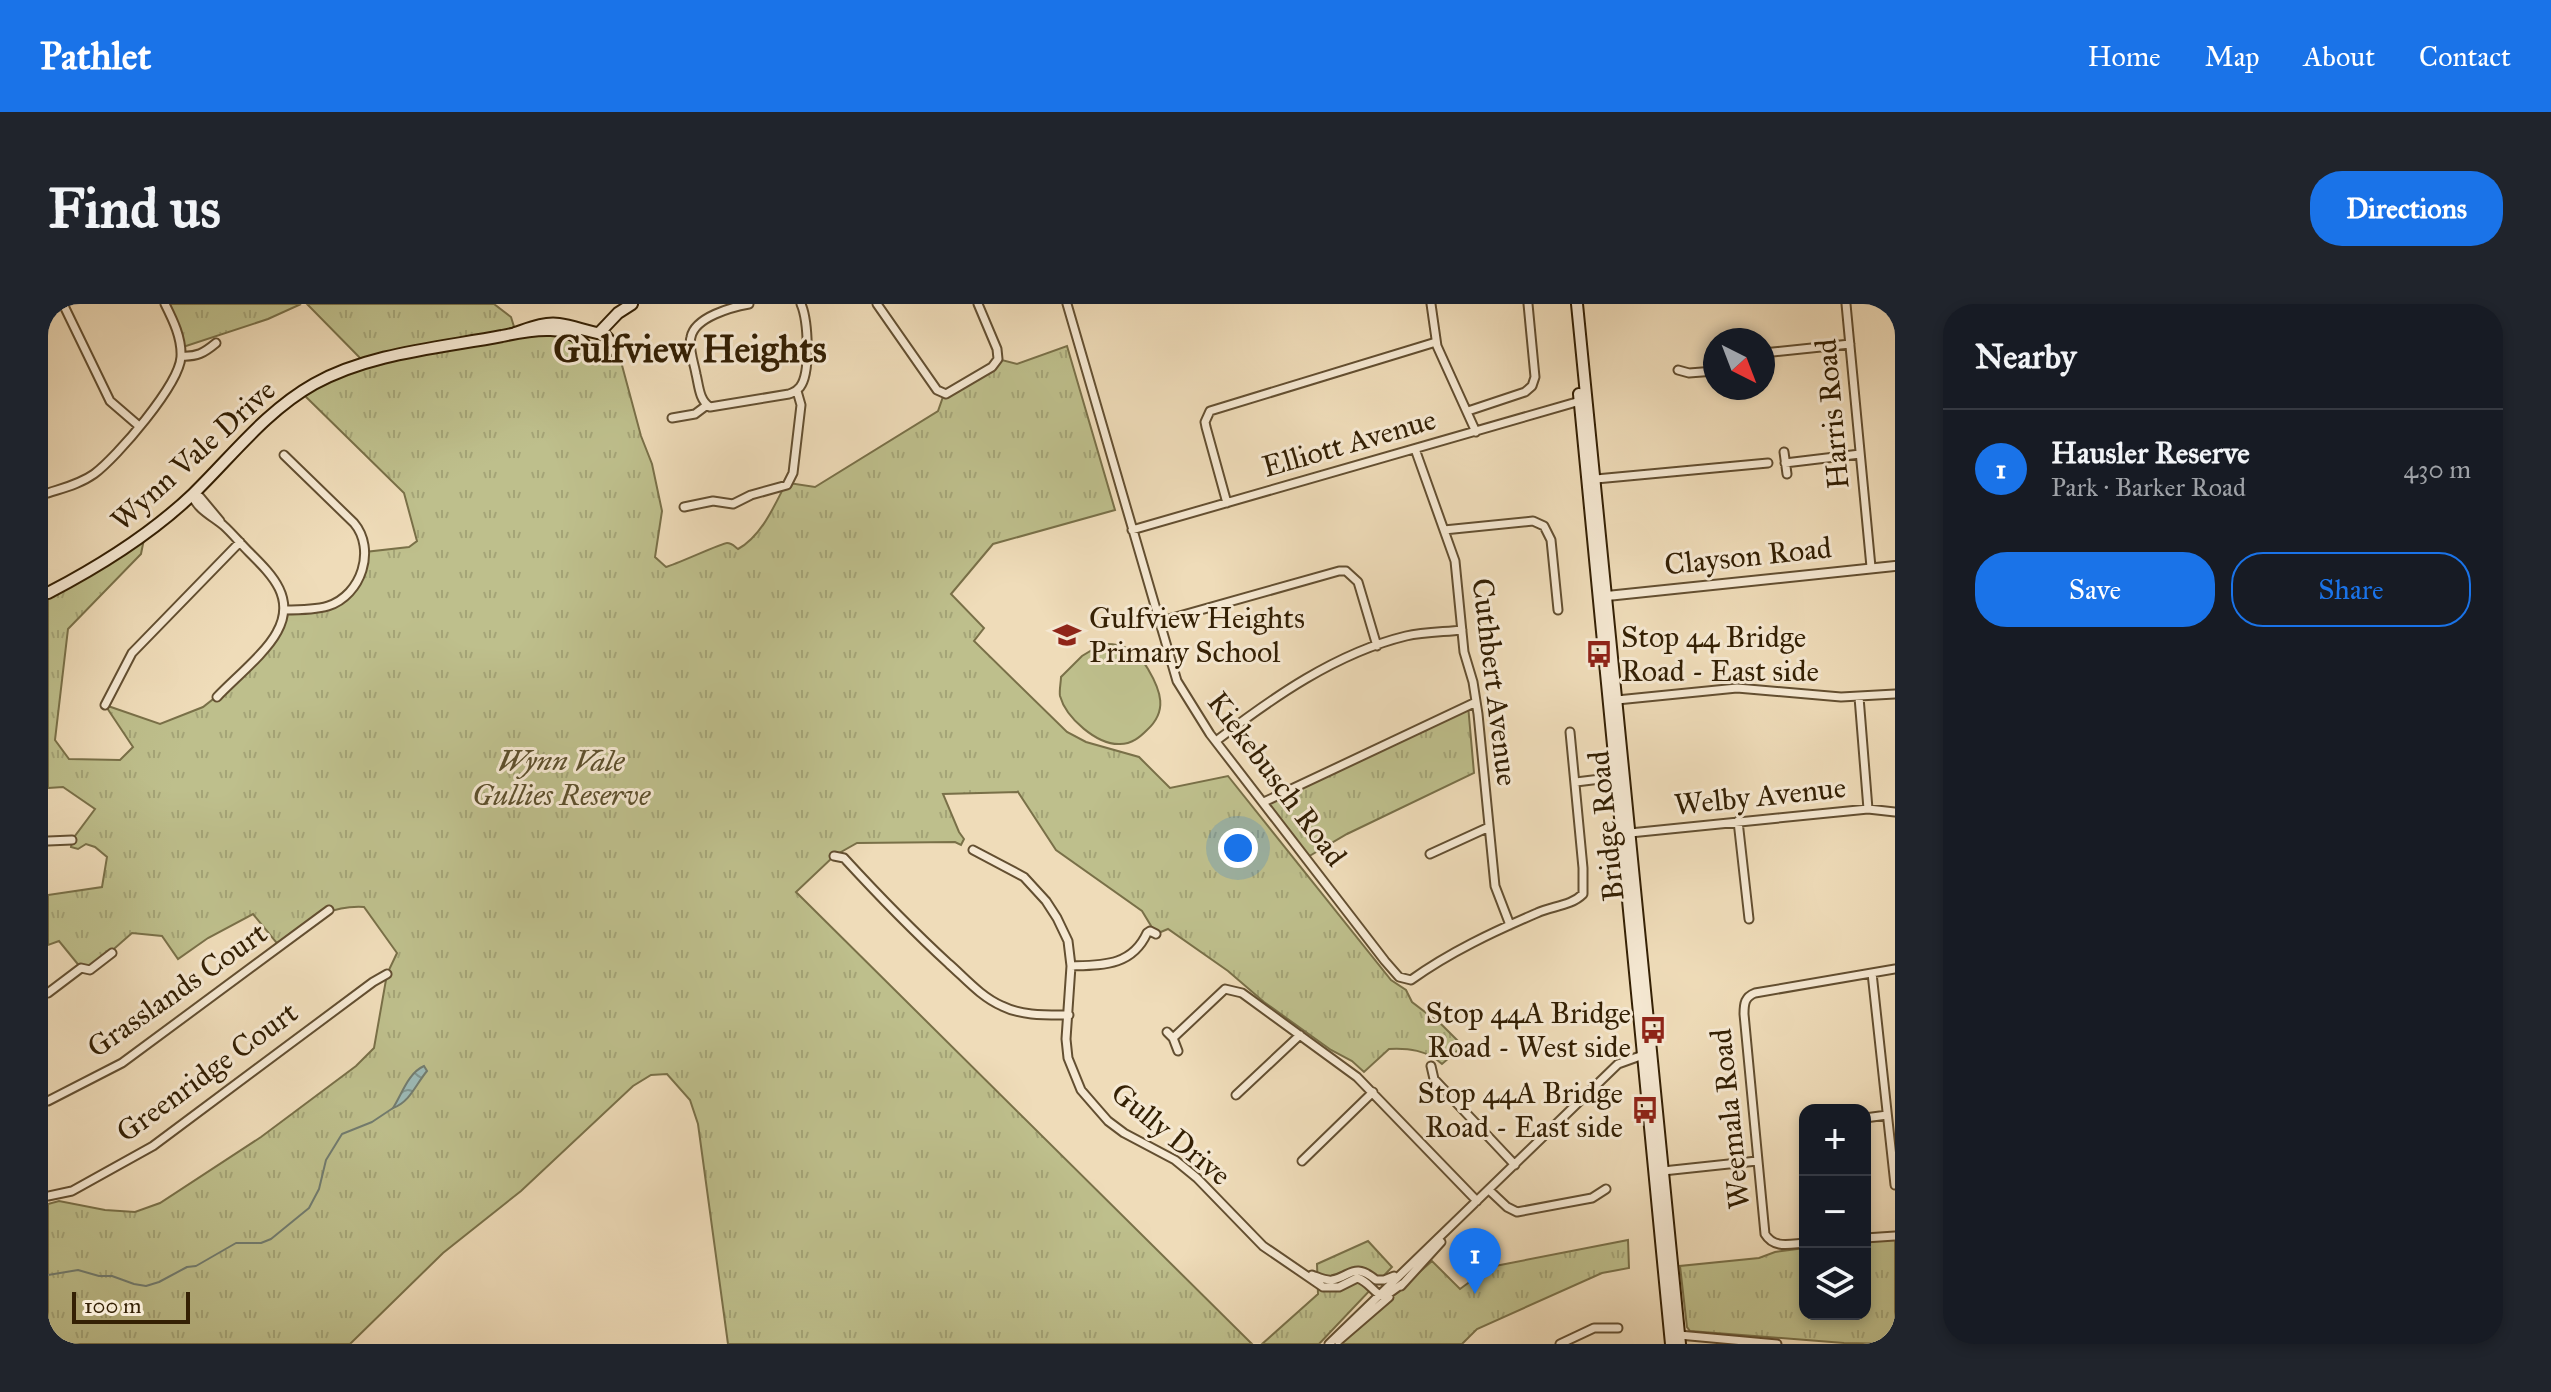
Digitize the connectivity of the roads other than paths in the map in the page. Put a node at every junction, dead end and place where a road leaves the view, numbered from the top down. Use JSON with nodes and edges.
{"nodes":[{"id":1,"x":165,"y":304,"type":"edge"},
{"id":2,"x":632,"y":304,"type":"edge"},
{"id":3,"x":749,"y":304,"type":"edge"},
{"id":4,"x":801,"y":304,"type":"edge"},
{"id":5,"x":877,"y":304,"type":"edge"},
{"id":6,"x":978,"y":304,"type":"edge"},
{"id":7,"x":1067,"y":304,"type":"edge"},
{"id":8,"x":1431,"y":304,"type":"edge"},
{"id":9,"x":1528,"y":304,"type":"edge"},
{"id":10,"x":1570,"y":304,"type":"edge"},
{"id":11,"x":1577,"y":304,"type":"edge"},
{"id":12,"x":1846,"y":304,"type":"edge"},
{"id":13,"x":65,"y":308,"type":"dead end"},
{"id":14,"x":515,"y":333,"type":"junction"},
{"id":15,"x":600,"y":334,"type":"junction"},
{"id":16,"x":1436,"y":342,"type":"junction"},
{"id":17,"x":216,"y":343,"type":"dead end"},
{"id":18,"x":1850,"y":344,"type":"junction"},
{"id":19,"x":587,"y":345,"type":"junction"},
{"id":20,"x":1775,"y":352,"type":"edge"},
{"id":21,"x":181,"y":356,"type":"junction"},
{"id":22,"x":1678,"y":370,"type":"dead end"},
{"id":23,"x":1703,"y":372,"type":"edge"},
{"id":24,"x":797,"y":391,"type":"junction"},
{"id":25,"x":1583,"y":399,"type":"junction"},
{"id":26,"x":707,"y":405,"type":"junction"},
{"id":27,"x":1468,"y":411,"type":"junction"},
{"id":28,"x":672,"y":418,"type":"dead end"},
{"id":29,"x":139,"y":426,"type":"junction"},
{"id":30,"x":1476,"y":432,"type":"junction"},
{"id":31,"x":1415,"y":449,"type":"junction"},
{"id":32,"x":1784,"y":452,"type":"dead end"},
{"id":33,"x":1860,"y":454,"type":"junction"},
{"id":34,"x":284,"y":455,"type":"dead end"},
{"id":35,"x":1768,"y":463,"type":"dead end"},
{"id":36,"x":1785,"y":463,"type":"junction"},
{"id":37,"x":1787,"y":474,"type":"dead end"},
{"id":38,"x":1592,"y":480,"type":"junction"},
{"id":39,"x":48,"y":492,"type":"edge"},
{"id":40,"x":192,"y":495,"type":"junction"},
{"id":41,"x":1227,"y":503,"type":"junction"},
{"id":42,"x":684,"y":507,"type":"dead end"},
{"id":43,"x":1132,"y":530,"type":"junction"},
{"id":44,"x":1444,"y":530,"type":"junction"},
{"id":45,"x":240,"y":542,"type":"junction"},
{"id":46,"x":1895,"y":566,"type":"edge"},
{"id":47,"x":1871,"y":567,"type":"junction"},
{"id":48,"x":48,"y":593,"type":"edge"},
{"id":49,"x":1603,"y":596,"type":"junction"},
{"id":50,"x":284,"y":610,"type":"junction"},
{"id":51,"x":1558,"y":610,"type":"dead end"},
{"id":52,"x":1158,"y":622,"type":"junction"},
{"id":53,"x":1462,"y":630,"type":"junction"},
{"id":54,"x":1377,"y":646,"type":"junction"},
{"id":55,"x":1895,"y":694,"type":"edge"},
{"id":56,"x":217,"y":697,"type":"dead end"},
{"id":57,"x":1859,"y":697,"type":"junction"},
{"id":58,"x":1614,"y":701,"type":"junction"},
{"id":59,"x":1476,"y":702,"type":"junction"},
{"id":60,"x":105,"y":705,"type":"dead end"},
{"id":61,"x":1570,"y":732,"type":"dead end"},
{"id":62,"x":1216,"y":741,"type":"junction"},
{"id":63,"x":1617,"y":777,"type":"junction"},
{"id":64,"x":1576,"y":782,"type":"junction"},
{"id":65,"x":1264,"y":802,"type":"junction"},
{"id":66,"x":1868,"y":809,"type":"junction"},
{"id":67,"x":1895,"y":812,"type":"edge"},
{"id":68,"x":1738,"y":821,"type":"junction"},
{"id":69,"x":1489,"y":827,"type":"junction"},
{"id":70,"x":1626,"y":833,"type":"junction"},
{"id":71,"x":72,"y":840,"type":"dead end"},
{"id":72,"x":48,"y":841,"type":"edge"},
{"id":73,"x":845,"y":849,"type":"dead end"},
{"id":74,"x":973,"y":850,"type":"dead end"},
{"id":75,"x":1430,"y":854,"type":"dead end"},
{"id":76,"x":834,"y":856,"type":"dead end"},
{"id":77,"x":844,"y":858,"type":"junction"},
{"id":78,"x":329,"y":910,"type":"dead end"},
{"id":79,"x":1749,"y":919,"type":"dead end"},
{"id":80,"x":1510,"y":925,"type":"junction"},
{"id":81,"x":1156,"y":934,"type":"dead end"},
{"id":82,"x":112,"y":953,"type":"dead end"},
{"id":83,"x":1071,"y":966,"type":"junction"},
{"id":84,"x":1895,"y":969,"type":"edge"},
{"id":85,"x":1872,"y":973,"type":"junction"},
{"id":86,"x":387,"y":974,"type":"dead end"},
{"id":87,"x":48,"y":993,"type":"edge"},
{"id":88,"x":1069,"y":1015,"type":"junction"},
{"id":89,"x":1300,"y":1035,"type":"junction"},
{"id":90,"x":1178,"y":1051,"type":"dead end"},
{"id":91,"x":1647,"y":1054,"type":"junction"},
{"id":92,"x":1431,"y":1066,"type":"dead end"},
{"id":93,"x":1373,"y":1092,"type":"junction"},
{"id":94,"x":1236,"y":1095,"type":"dead end"},
{"id":95,"x":48,"y":1101,"type":"edge"},
{"id":96,"x":1887,"y":1115,"type":"junction"},
{"id":97,"x":1871,"y":1117,"type":"edge"},
{"id":98,"x":1302,"y":1161,"type":"dead end"},
{"id":99,"x":1757,"y":1161,"type":"junction"},
{"id":100,"x":1515,"y":1165,"type":"junction"},
{"id":101,"x":1659,"y":1171,"type":"junction"},
{"id":102,"x":1895,"y":1185,"type":"edge"},
{"id":103,"x":1606,"y":1189,"type":"dead end"},
{"id":104,"x":1489,"y":1190,"type":"junction"},
{"id":105,"x":48,"y":1196,"type":"edge"},
{"id":106,"x":1477,"y":1201,"type":"junction"},
{"id":107,"x":1895,"y":1236,"type":"edge"},
{"id":108,"x":1871,"y":1238,"type":"edge"},
{"id":109,"x":1799,"y":1243,"type":"edge"},
{"id":110,"x":1403,"y":1271,"type":"junction"},
{"id":111,"x":1306,"y":1273,"type":"junction"},
{"id":112,"x":1402,"y":1284,"type":"junction"},
{"id":113,"x":1378,"y":1295,"type":"junction"},
{"id":114,"x":1618,"y":1328,"type":"dead end"},
{"id":115,"x":1675,"y":1339,"type":"edge"},
{"id":116,"x":1332,"y":1344,"type":"edge"},
{"id":117,"x":1560,"y":1344,"type":"edge"},
{"id":118,"x":1777,"y":1344,"type":"edge"}],
"edges":[{"from":1,"to":21,"type":"street"},
{"from":2,"to":15,"type":"main road"},
{"from":3,"to":26,"type":"street"},
{"from":4,"to":24,"type":"street"},
{"from":5,"to":6,"type":"street"},
{"from":7,"to":43,"type":"street","name":"Kiekebusch Road"},
{"from":8,"to":16,"type":"street"},
{"from":9,"to":27,"type":"street"},
{"from":10,"to":25,"type":"main road","name":"Bridge Road"},
{"from":11,"to":25,"type":"main road","name":"Bridge Road"},
{"from":12,"to":18,"type":"street","name":"Harris Road"},
{"from":13,"to":29,"type":"street"},
{"from":14,"to":15,"type":"main road","name":"Wynn Vale Drive"},
{"from":14,"to":19,"type":"main road","name":"Wynn Vale Drive"},
{"from":14,"to":40,"type":"main road","name":"Wynn Vale Drive"},
{"from":15,"to":19,"type":"main road"},
{"from":15,"to":19,"type":"main road"},
{"from":16,"to":27,"type":"street"},
{"from":16,"to":41,"type":"street"},
{"from":17,"to":21,"type":"street"},
{"from":18,"to":20,"type":"street"},
{"from":18,"to":33,"type":"street","name":"Harris Road"},
{"from":21,"to":29,"type":"street"},
{"from":22,"to":23,"type":"street"},
{"from":24,"to":26,"type":"street"},
{"from":24,"to":42,"type":"street"},
{"from":25,"to":30,"type":"street","name":"Elliott Avenue"},
{"from":25,"to":38,"type":"main road","name":"Bridge Road"},
{"from":26,"to":28,"type":"street"},
{"from":27,"to":30,"type":"street"},
{"from":29,"to":39,"type":"street"},
{"from":30,"to":31,"type":"street","name":"Elliott Avenue"},
{"from":31,"to":41,"type":"street","name":"Elliott Avenue"},
{"from":31,"to":44,"type":"street","name":"Cuthbert Avenue"},
{"from":32,"to":36,"type":"street"},
{"from":33,"to":36,"type":"street"},
{"from":33,"to":47,"type":"street","name":"Harris Road"},
{"from":34,"to":50,"type":"street"},
{"from":35,"to":38,"type":"street"},
{"from":36,"to":37,"type":"street"},
{"from":38,"to":49,"type":"main road","name":"Bridge Road"},
{"from":40,"to":45,"type":"street"},
{"from":40,"to":48,"type":"main road","name":"Wynn Vale Drive"},
{"from":41,"to":43,"type":"street","name":"Elliott Avenue"},
{"from":43,"to":52,"type":"street","name":"Kiekebusch Road"},
{"from":44,"to":51,"type":"street"},
{"from":44,"to":53,"type":"street","name":"Cuthbert Avenue"},
{"from":45,"to":50,"type":"street"},
{"from":45,"to":60,"type":"street"},
{"from":46,"to":47,"type":"street","name":"Clayson Road"},
{"from":47,"to":49,"type":"street","name":"Clayson Road"},
{"from":49,"to":58,"type":"main road","name":"Bridge Road"},
{"from":50,"to":56,"type":"street"},
{"from":52,"to":54,"type":"street"},
{"from":52,"to":62,"type":"street","name":"Kiekebusch Road"},
{"from":53,"to":54,"type":"street"},
{"from":53,"to":59,"type":"street","name":"Cuthbert Avenue"},
{"from":54,"to":62,"type":"street"},
{"from":55,"to":57,"type":"street"},
{"from":57,"to":58,"type":"street"},
{"from":57,"to":66,"type":"street"},
{"from":58,"to":63,"type":"main road","name":"Bridge Road"},
{"from":58,"to":70,"type":"main road","name":"Bridge Road"},
{"from":59,"to":65,"type":"street"},
{"from":59,"to":69,"type":"street","name":"Cuthbert Avenue"},
{"from":61,"to":64,"type":"street"},
{"from":62,"to":65,"type":"street","name":"Kiekebusch Road"},
{"from":63,"to":64,"type":"street"},
{"from":63,"to":70,"type":"main road","name":"Bridge Road"},
{"from":64,"to":80,"type":"street"},
{"from":65,"to":80,"type":"street","name":"Kiekebusch Road"},
{"from":66,"to":67,"type":"street","name":"Welby Avenue"},
{"from":66,"to":68,"type":"street","name":"Welby Avenue"},
{"from":68,"to":70,"type":"street","name":"Welby Avenue"},
{"from":68,"to":79,"type":"street"},
{"from":69,"to":75,"type":"street"},
{"from":69,"to":80,"type":"street","name":"Cuthbert Avenue"},
{"from":70,"to":91,"type":"main road","name":"Bridge Road"},
{"from":71,"to":72,"type":"street"},
{"from":73,"to":77,"type":"street"},
{"from":74,"to":83,"type":"street","name":"Gully Drive"},
{"from":76,"to":77,"type":"street"},
{"from":77,"to":88,"type":"street"},
{"from":78,"to":95,"type":"street","name":"Grasslands Court"},
{"from":81,"to":83,"type":"street"},
{"from":82,"to":87,"type":"street"},
{"from":83,"to":88,"type":"street","name":"Gully Drive"},
{"from":84,"to":85,"type":"street","name":"Weemala Road"},
{"from":85,"to":96,"type":"street"},
{"from":85,"to":99,"type":"street","name":"Weemala Road"},
{"from":86,"to":105,"type":"street","name":"Greenridge Court"},
{"from":88,"to":111,"type":"street","name":"Gully Drive"},
{"from":89,"to":90,"type":"street"},
{"from":89,"to":93,"type":"street"},
{"from":89,"to":94,"type":"street"},
{"from":91,"to":100,"type":"street"},
{"from":91,"to":101,"type":"main road","name":"Bridge Road"},
{"from":92,"to":100,"type":"street"},
{"from":93,"to":98,"type":"street"},
{"from":93,"to":106,"type":"street"},
{"from":96,"to":97,"type":"street"},
{"from":96,"to":102,"type":"street"},
{"from":99,"to":101,"type":"street"},
{"from":99,"to":109,"type":"street","name":"Weemala Road"},
{"from":100,"to":104,"type":"street"},
{"from":101,"to":115,"type":"main road","name":"Bridge Road"},
{"from":103,"to":104,"type":"street"},
{"from":104,"to":106,"type":"street"},
{"from":106,"to":110,"type":"street"},
{"from":106,"to":112,"type":"street"},
{"from":107,"to":108,"type":"street"},
{"from":110,"to":111,"type":"street","name":"Gully Drive"},
{"from":110,"to":113,"type":"street"},
{"from":111,"to":113,"type":"street","name":"Gully Drive"},
{"from":112,"to":113,"type":"street"},
{"from":112,"to":116,"type":"street"},
{"from":113,"to":116,"type":"street"},
{"from":114,"to":117,"type":"street"},
{"from":115,"to":118,"type":"street"}]}
